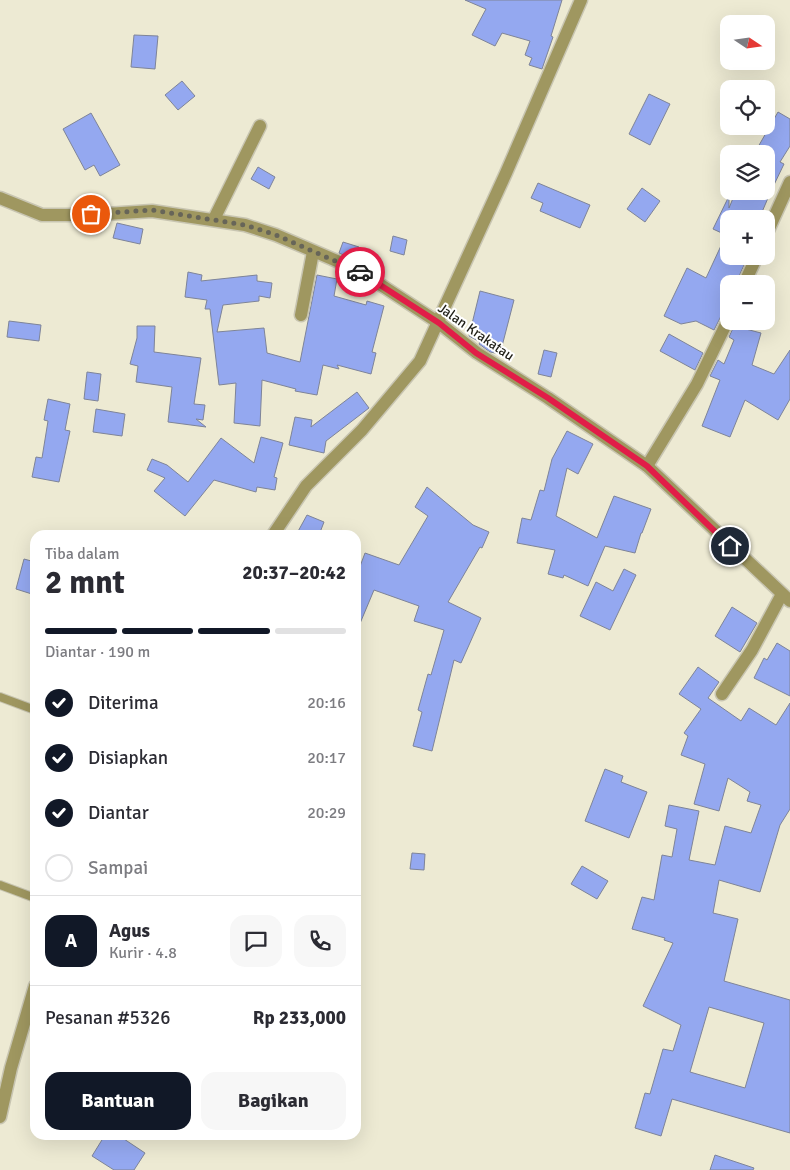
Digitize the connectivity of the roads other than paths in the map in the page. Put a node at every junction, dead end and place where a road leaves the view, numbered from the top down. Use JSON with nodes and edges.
{"nodes":[{"id":1,"x":581,"y":0,"type":"edge"},
{"id":2,"x":260,"y":126,"type":"dead end"},
{"id":3,"x":790,"y":182,"type":"edge"},
{"id":4,"x":0,"y":198,"type":"edge"},
{"id":5,"x":775,"y":215,"type":"edge"},
{"id":6,"x":214,"y":219,"type":"junction"},
{"id":7,"x":313,"y":252,"type":"junction"},
{"id":8,"x":302,"y":314,"type":"dead end"},
{"id":9,"x":439,"y":323,"type":"junction"},
{"id":10,"x":723,"y":330,"type":"edge"},
{"id":11,"x":647,"y":466,"type":"junction"},
{"id":12,"x":277,"y":530,"type":"edge"},
{"id":13,"x":786,"y":598,"type":"edge"},
{"id":14,"x":722,"y":694,"type":"dead end"},
{"id":15,"x":0,"y":697,"type":"edge"},
{"id":16,"x":30,"y":708,"type":"edge"},
{"id":17,"x":0,"y":885,"type":"edge"},
{"id":18,"x":30,"y":896,"type":"edge"},
{"id":19,"x":30,"y":1003,"type":"edge"},
{"id":20,"x":0,"y":1117,"type":"edge"}],
"edges":[{"from":1,"to":9,"type":"street"},
{"from":2,"to":6,"type":"street"},
{"from":3,"to":5,"type":"street"},
{"from":4,"to":6,"type":"street","name":"Jalan Krakatau"},
{"from":6,"to":7,"type":"street","name":"Jalan Krakatau"},
{"from":7,"to":8,"type":"street"},
{"from":7,"to":9,"type":"street","name":"Jalan Krakatau"},
{"from":9,"to":11,"type":"street","name":"Jalan Krakatau"},
{"from":9,"to":12,"type":"street"},
{"from":10,"to":11,"type":"street"},
{"from":11,"to":13,"type":"street","name":"Jalan Krakatau"},
{"from":13,"to":14,"type":"street"},
{"from":15,"to":16,"type":"lane"},
{"from":17,"to":18,"type":"lane"},
{"from":19,"to":20,"type":"street"}]}
